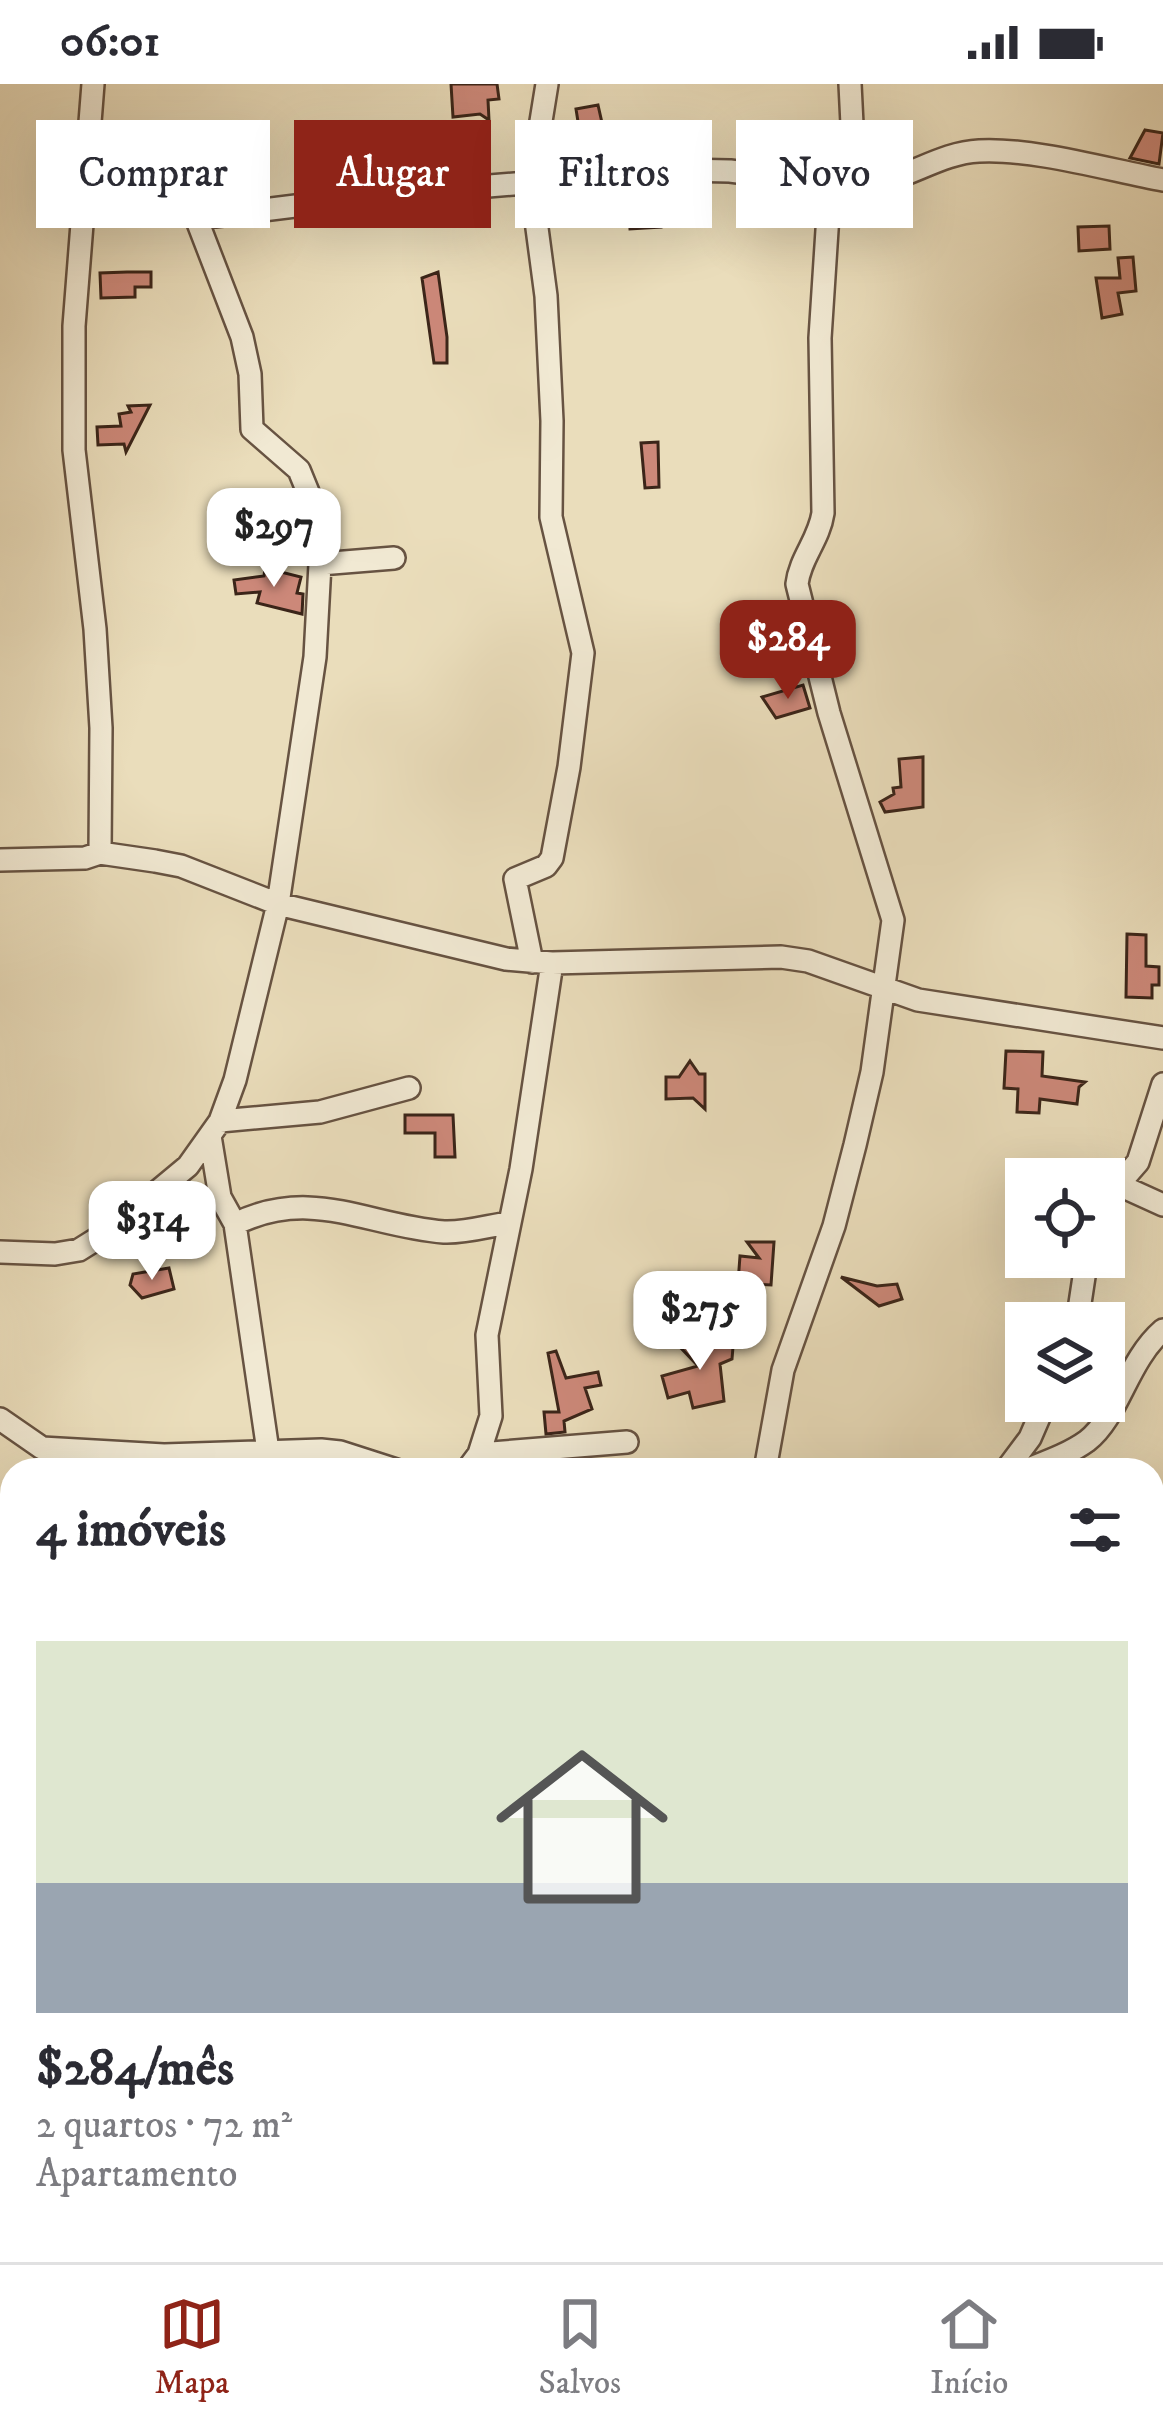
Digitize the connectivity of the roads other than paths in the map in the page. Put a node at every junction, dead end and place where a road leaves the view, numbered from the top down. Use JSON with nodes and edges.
{"nodes":[{"id":1,"x":94,"y":84,"type":"edge"},
{"id":2,"x":547,"y":84,"type":"edge"},
{"id":3,"x":850,"y":84,"type":"edge"},
{"id":4,"x":90,"y":120,"type":"edge"},
{"id":5,"x":541,"y":120,"type":"edge"},
{"id":6,"x":852,"y":120,"type":"edge"},
{"id":7,"x":913,"y":172,"type":"edge"},
{"id":8,"x":1163,"y":180,"type":"edge"},
{"id":9,"x":515,"y":184,"type":"edge"},
{"id":10,"x":270,"y":209,"type":"edge"},
{"id":11,"x":80,"y":228,"type":"edge"},
{"id":12,"x":200,"y":228,"type":"edge"},
{"id":13,"x":536,"y":228,"type":"edge"},
{"id":14,"x":827,"y":228,"type":"edge"},
{"id":15,"x":394,"y":558,"type":"dead end"},
{"id":16,"x":320,"y":564,"type":"junction"},
{"id":17,"x":100,"y":853,"type":"junction"},
{"id":18,"x":0,"y":860,"type":"edge"},
{"id":19,"x":278,"y":904,"type":"junction"},
{"id":20,"x":542,"y":962,"type":"junction"},
{"id":21,"x":882,"y":988,"type":"junction"},
{"id":22,"x":1163,"y":1038,"type":"edge"},
{"id":23,"x":1163,"y":1084,"type":"edge"},
{"id":24,"x":410,"y":1088,"type":"dead end"},
{"id":25,"x":215,"y":1129,"type":"junction"},
{"id":26,"x":1125,"y":1178,"type":"edge"},
{"id":27,"x":1125,"y":1196,"type":"edge"},
{"id":28,"x":1163,"y":1205,"type":"edge"},
{"id":29,"x":508,"y":1223,"type":"junction"},
{"id":30,"x":235,"y":1224,"type":"junction"},
{"id":31,"x":0,"y":1252,"type":"edge"},
{"id":32,"x":1163,"y":1330,"type":"edge"},
{"id":33,"x":0,"y":1419,"type":"edge"},
{"id":34,"x":1037,"y":1422,"type":"edge"},
{"id":35,"x":627,"y":1442,"type":"dead end"},
{"id":36,"x":268,"y":1450,"type":"junction"},
{"id":37,"x":149,"y":1458,"type":"edge"},
{"id":38,"x":200,"y":1458,"type":"edge"},
{"id":39,"x":359,"y":1458,"type":"edge"},
{"id":40,"x":474,"y":1458,"type":"edge"},
{"id":41,"x":504,"y":1458,"type":"edge"},
{"id":42,"x":768,"y":1458,"type":"edge"},
{"id":43,"x":1015,"y":1458,"type":"edge"},
{"id":44,"x":1050,"y":1458,"type":"edge"}],
"edges":[{"from":1,"to":4,"type":"street"},
{"from":2,"to":5,"type":"street"},
{"from":3,"to":6,"type":"street"},
{"from":7,"to":8,"type":"street"},
{"from":9,"to":10,"type":"street"},
{"from":11,"to":17,"type":"street"},
{"from":12,"to":16,"type":"street"},
{"from":13,"to":20,"type":"street"},
{"from":14,"to":21,"type":"street"},
{"from":15,"to":16,"type":"street"},
{"from":16,"to":19,"type":"street"},
{"from":17,"to":18,"type":"street"},
{"from":17,"to":19,"type":"street"},
{"from":19,"to":20,"type":"street"},
{"from":19,"to":25,"type":"street"},
{"from":20,"to":21,"type":"street"},
{"from":20,"to":29,"type":"street"},
{"from":21,"to":22,"type":"street"},
{"from":21,"to":42,"type":"street"},
{"from":23,"to":26,"type":"street"},
{"from":24,"to":25,"type":"street"},
{"from":25,"to":30,"type":"street"},
{"from":25,"to":31,"type":"street"},
{"from":27,"to":28,"type":"street"},
{"from":29,"to":30,"type":"street"},
{"from":29,"to":40,"type":"street"},
{"from":30,"to":36,"type":"street"},
{"from":32,"to":44,"type":"street"},
{"from":33,"to":37,"type":"street"},
{"from":34,"to":43,"type":"street"},
{"from":35,"to":41,"type":"street"},
{"from":36,"to":38,"type":"street"},
{"from":36,"to":39,"type":"street"}]}
